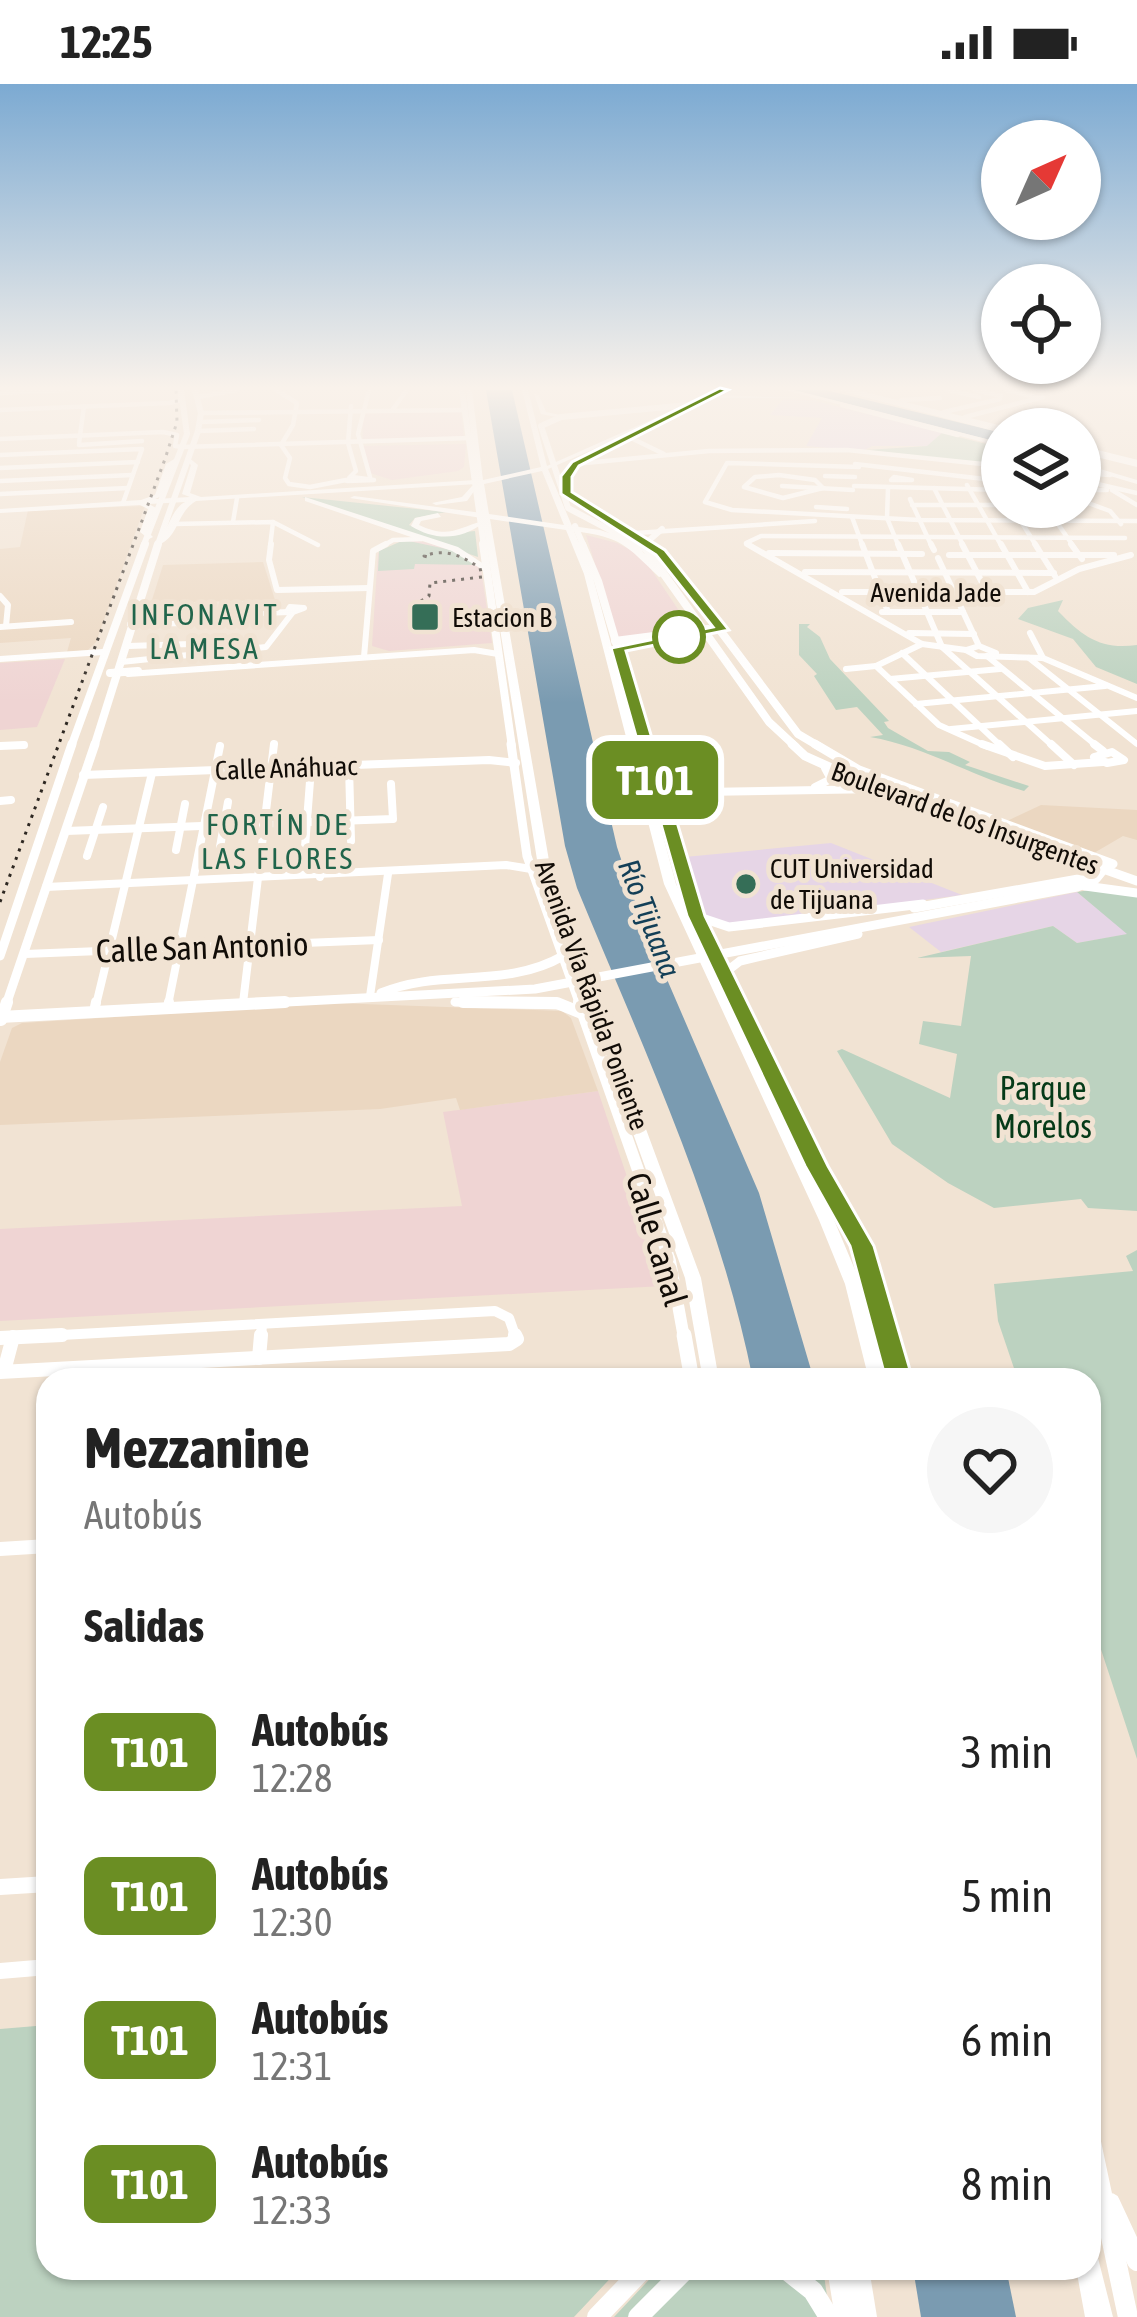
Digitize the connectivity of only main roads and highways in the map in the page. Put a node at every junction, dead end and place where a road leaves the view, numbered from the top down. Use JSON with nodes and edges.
{"nodes":[{"id":1,"x":159,"y":494,"type":"edge"},
{"id":2,"x":164,"y":494,"type":"edge"},
{"id":3,"x":170,"y":494,"type":"edge"},
{"id":4,"x":178,"y":494,"type":"edge"},
{"id":5,"x":186,"y":494,"type":"joint"},
{"id":6,"x":288,"y":494,"type":"edge"},
{"id":7,"x":310,"y":494,"type":"edge"},
{"id":8,"x":392,"y":494,"type":"edge"},
{"id":9,"x":471,"y":494,"type":"edge"},
{"id":10,"x":475,"y":494,"type":"edge"},
{"id":11,"x":482,"y":494,"type":"edge"},
{"id":12,"x":555,"y":494,"type":"edge"},
{"id":13,"x":562,"y":494,"type":"edge"},
{"id":14,"x":566,"y":494,"type":"edge"},
{"id":15,"x":297,"y":495,"type":"junction"},
{"id":16,"x":281,"y":496,"type":"junction"},
{"id":17,"x":203,"y":499,"type":"junction"},
{"id":18,"x":168,"y":501,"type":"junction"},
{"id":19,"x":141,"y":502,"type":"junction"},
{"id":20,"x":152,"y":508,"type":"junction"},
{"id":21,"x":0,"y":510,"type":"edge"},
{"id":22,"x":581,"y":512,"type":"junction"},
{"id":23,"x":478,"y":518,"type":"junction"},
{"id":24,"x":170,"y":523,"type":"junction"},
{"id":25,"x":575,"y":526,"type":"junction"},
{"id":26,"x":594,"y":527,"type":"junction"},
{"id":27,"x":662,"y":529,"type":"road end"},
{"id":28,"x":624,"y":534,"type":"junction"},
{"id":29,"x":149,"y":537,"type":"junction"},
{"id":30,"x":646,"y":543,"type":"junction"},
{"id":31,"x":159,"y":545,"type":"junction"},
{"id":32,"x":486,"y":568,"type":"junction"},
{"id":33,"x":588,"y":574,"type":"junction"},
{"id":34,"x":662,"y":574,"type":"junction"},
{"id":35,"x":128,"y":589,"type":"junction"},
{"id":36,"x":500,"y":590,"type":"junction"},
{"id":37,"x":605,"y":608,"type":"junction"},
{"id":38,"x":494,"y":614,"type":"junction"},
{"id":39,"x":131,"y":621,"type":"junction"},
{"id":40,"x":722,"y":628,"type":"junction"},
{"id":41,"x":703,"y":632,"type":"junction"},
{"id":42,"x":617,"y":645,"type":"junction"},
{"id":43,"x":101,"y":656,"type":"junction"},
{"id":44,"x":139,"y":668,"type":"road end"},
{"id":45,"x":116,"y":672,"type":"junction"},
{"id":46,"x":504,"y":685,"type":"junction"},
{"id":47,"x":628,"y":692,"type":"junction"},
{"id":48,"x":87,"y":704,"type":"junction"},
{"id":49,"x":108,"y":705,"type":"junction"},
{"id":50,"x":519,"y":718,"type":"junction"},
{"id":51,"x":630,"y":731,"type":"junction"},
{"id":52,"x":519,"y":758,"type":"junction"},
{"id":53,"x":640,"y":772,"type":"junction"},
{"id":54,"x":934,"y":810,"type":"junction"},
{"id":55,"x":982,"y":817,"type":"junction"},
{"id":56,"x":1016,"y":840,"type":"junction"},
{"id":57,"x":672,"y":842,"type":"junction"},
{"id":58,"x":1104,"y":870,"type":"junction"},
{"id":59,"x":1060,"y":880,"type":"junction"},
{"id":60,"x":1137,"y":883,"type":"edge"},
{"id":61,"x":1077,"y":886,"type":"junction"},
{"id":62,"x":936,"y":904,"type":"junction"},
{"id":63,"x":951,"y":911,"type":"junction"},
{"id":64,"x":696,"y":916,"type":"junction"},
{"id":65,"x":722,"y":948,"type":"junction"},
{"id":66,"x":0,"y":956,"type":"edge"},
{"id":67,"x":563,"y":956,"type":"junction"},
{"id":68,"x":726,"y":982,"type":"junction"},
{"id":69,"x":378,"y":995,"type":"junction"},
{"id":70,"x":584,"y":1014,"type":"junction"},
{"id":71,"x":1,"y":1020,"type":"edge"},
{"id":72,"x":817,"y":1166,"type":"junction"},
{"id":73,"x":642,"y":1183,"type":"junction"},
{"id":74,"x":693,"y":1278,"type":"junction"},
{"id":75,"x":853,"y":1284,"type":"junction"},
{"id":76,"x":690,"y":1368,"type":"edge"},
{"id":77,"x":707,"y":1368,"type":"edge"},
{"id":78,"x":874,"y":1368,"type":"edge"},
{"id":79,"x":897,"y":1368,"type":"edge"},
{"id":80,"x":1101,"y":2184,"type":"edge"},
{"id":81,"x":1101,"y":2187,"type":"edge"},
{"id":82,"x":1137,"y":2261,"type":"edge"},
{"id":83,"x":633,"y":2280,"type":"edge"},
{"id":84,"x":670,"y":2280,"type":"edge"},
{"id":85,"x":799,"y":2280,"type":"edge"},
{"id":86,"x":839,"y":2280,"type":"edge"},
{"id":87,"x":858,"y":2280,"type":"edge"},
{"id":88,"x":1092,"y":2280,"type":"edge"},
{"id":89,"x":598,"y":2317,"type":"edge"},
{"id":90,"x":638,"y":2317,"type":"edge"},
{"id":91,"x":829,"y":2317,"type":"edge"},
{"id":92,"x":845,"y":2317,"type":"edge"},
{"id":93,"x":863,"y":2317,"type":"edge"},
{"id":94,"x":1099,"y":2317,"type":"edge"},
{"id":95,"x":1127,"y":2317,"type":"edge"}],
"edges":[{"from":1,"to":19,"type":"highway"},
{"from":2,"to":29,"type":"main road"},
{"from":3,"to":18,"type":"main road"},
{"from":4,"to":24,"type":"main road"},
{"from":5,"to":17,"type":"highway"},
{"from":5,"to":18,"type":"highway"},
{"from":6,"to":17,"type":"highway"},
{"from":7,"to":15,"type":"highway"},
{"from":8,"to":9,"type":"highway"},
{"from":10,"to":23,"type":"main road"},
{"from":11,"to":36,"type":"highway","name":"Avenida Vía Rápida Poniente"},
{"from":12,"to":33,"type":"highway"},
{"from":13,"to":22,"type":"main road"},
{"from":14,"to":22,"type":"main road","name":"Boulevard de los Insurgentes"},
{"from":15,"to":16,"type":"highway"},
{"from":15,"to":23,"type":"highway"},
{"from":16,"to":17,"type":"highway"},
{"from":16,"to":32,"type":"highway"},
{"from":17,"to":18,"type":"highway"},
{"from":17,"to":24,"type":"highway"},
{"from":18,"to":19,"type":"highway"},
{"from":18,"to":20,"type":"highway"},
{"from":18,"to":31,"type":"main road"},
{"from":19,"to":20,"type":"highway"},
{"from":19,"to":21,"type":"highway"},
{"from":19,"to":21,"type":"highway"},
{"from":20,"to":29,"type":"highway"},
{"from":22,"to":25,"type":"main road"},
{"from":22,"to":26,"type":"main road","name":"Boulevard de los Insurgentes"},
{"from":22,"to":28,"type":"main road","name":"Boulevard de los Insurgentes"},
{"from":23,"to":23,"type":"highway"},
{"from":23,"to":26,"type":"highway"},
{"from":23,"to":32,"type":"main road"},
{"from":24,"to":31,"type":"highway"},
{"from":25,"to":26,"type":"main road"},
{"from":25,"to":37,"type":"main road"},
{"from":26,"to":28,"type":"main road","name":"Boulevard de los Insurgentes"},
{"from":26,"to":34,"type":"highway"},
{"from":27,"to":30,"type":"main road"},
{"from":28,"to":30,"type":"main road","name":"Boulevard de los Insurgentes"},
{"from":28,"to":34,"type":"main road","name":"Boulevard de los Insurgentes"},
{"from":29,"to":35,"type":"main road"},
{"from":30,"to":40,"type":"main road","name":"Boulevard de los Insurgentes"},
{"from":31,"to":39,"type":"main road"},
{"from":32,"to":38,"type":"main road"},
{"from":33,"to":37,"type":"highway"},
{"from":33,"to":51,"type":"highway"},
{"from":34,"to":41,"type":"main road","name":"Boulevard de los Insurgentes"},
{"from":35,"to":39,"type":"main road"},
{"from":35,"to":43,"type":"main road"},
{"from":36,"to":38,"type":"highway"},
{"from":36,"to":50,"type":"highway","name":"Avenida Vía Rápida Poniente"},
{"from":37,"to":42,"type":"main road"},
{"from":38,"to":46,"type":"main road"},
{"from":39,"to":43,"type":"main road"},
{"from":39,"to":45,"type":"main road"},
{"from":40,"to":41,"type":"main road"},
{"from":40,"to":55,"type":"main road","name":"Boulevard de los Insurgentes"},
{"from":41,"to":42,"type":"main road"},
{"from":41,"to":54,"type":"main road","name":"Boulevard de los Insurgentes"},
{"from":42,"to":47,"type":"main road"},
{"from":43,"to":45,"type":"main road"},
{"from":43,"to":48,"type":"main road"},
{"from":44,"to":45,"type":"main road"},
{"from":45,"to":49,"type":"main road"},
{"from":46,"to":50,"type":"highway"},
{"from":46,"to":52,"type":"main road","name":"Calle Canal"},
{"from":47,"to":51,"type":"highway"},
{"from":47,"to":57,"type":"main road"},
{"from":48,"to":49,"type":"main road"},
{"from":48,"to":66,"type":"main road"},
{"from":49,"to":71,"type":"main road"},
{"from":50,"to":52,"type":"highway","name":"Avenida Vía Rápida Poniente"},
{"from":51,"to":53,"type":"highway"},
{"from":52,"to":67,"type":"main road","name":"Calle Canal"},
{"from":52,"to":74,"type":"highway","name":"Avenida Vía Rápida Poniente"},
{"from":53,"to":57,"type":"highway"},
{"from":53,"to":75,"type":"highway"},
{"from":54,"to":55,"type":"main road"},
{"from":54,"to":56,"type":"main road","name":"Boulevard de los Insurgentes"},
{"from":55,"to":58,"type":"main road","name":"Boulevard de los Insurgentes"},
{"from":56,"to":58,"type":"main road","name":"Boulevard de los Insurgentes"},
{"from":56,"to":59,"type":"main road"},
{"from":57,"to":64,"type":"main road"},
{"from":58,"to":59,"type":"main road"},
{"from":58,"to":60,"type":"main road"},
{"from":58,"to":60,"type":"main road","name":"Boulevard de los Insurgentes"},
{"from":58,"to":61,"type":"main road"},
{"from":59,"to":62,"type":"main road"},
{"from":60,"to":61,"type":"main road"},
{"from":61,"to":63,"type":"main road"},
{"from":62,"to":64,"type":"main road"},
{"from":62,"to":65,"type":"main road"},
{"from":63,"to":65,"type":"main road"},
{"from":63,"to":68,"type":"main road"},
{"from":64,"to":68,"type":"main road"},
{"from":65,"to":69,"type":"main road"},
{"from":67,"to":69,"type":"main road"},
{"from":67,"to":70,"type":"main road","name":"Calle Canal"},
{"from":68,"to":72,"type":"main road"},
{"from":69,"to":70,"type":"main road"},
{"from":69,"to":71,"type":"main road"},
{"from":70,"to":73,"type":"main road","name":"Calle Canal"},
{"from":72,"to":75,"type":"highway"},
{"from":72,"to":79,"type":"main road"},
{"from":73,"to":74,"type":"highway"},
{"from":73,"to":76,"type":"main road","name":"Calle Canal"},
{"from":74,"to":77,"type":"highway","name":"Avenida Vía Rápida Poniente"},
{"from":75,"to":78,"type":"highway"},
{"from":80,"to":82,"type":"main road"},
{"from":81,"to":95,"type":"main road"},
{"from":83,"to":89,"type":"main road"},
{"from":84,"to":90,"type":"main road"},
{"from":85,"to":91,"type":"main road"},
{"from":86,"to":92,"type":"main road"},
{"from":87,"to":93,"type":"highway"},
{"from":88,"to":94,"type":"highway"}]}
